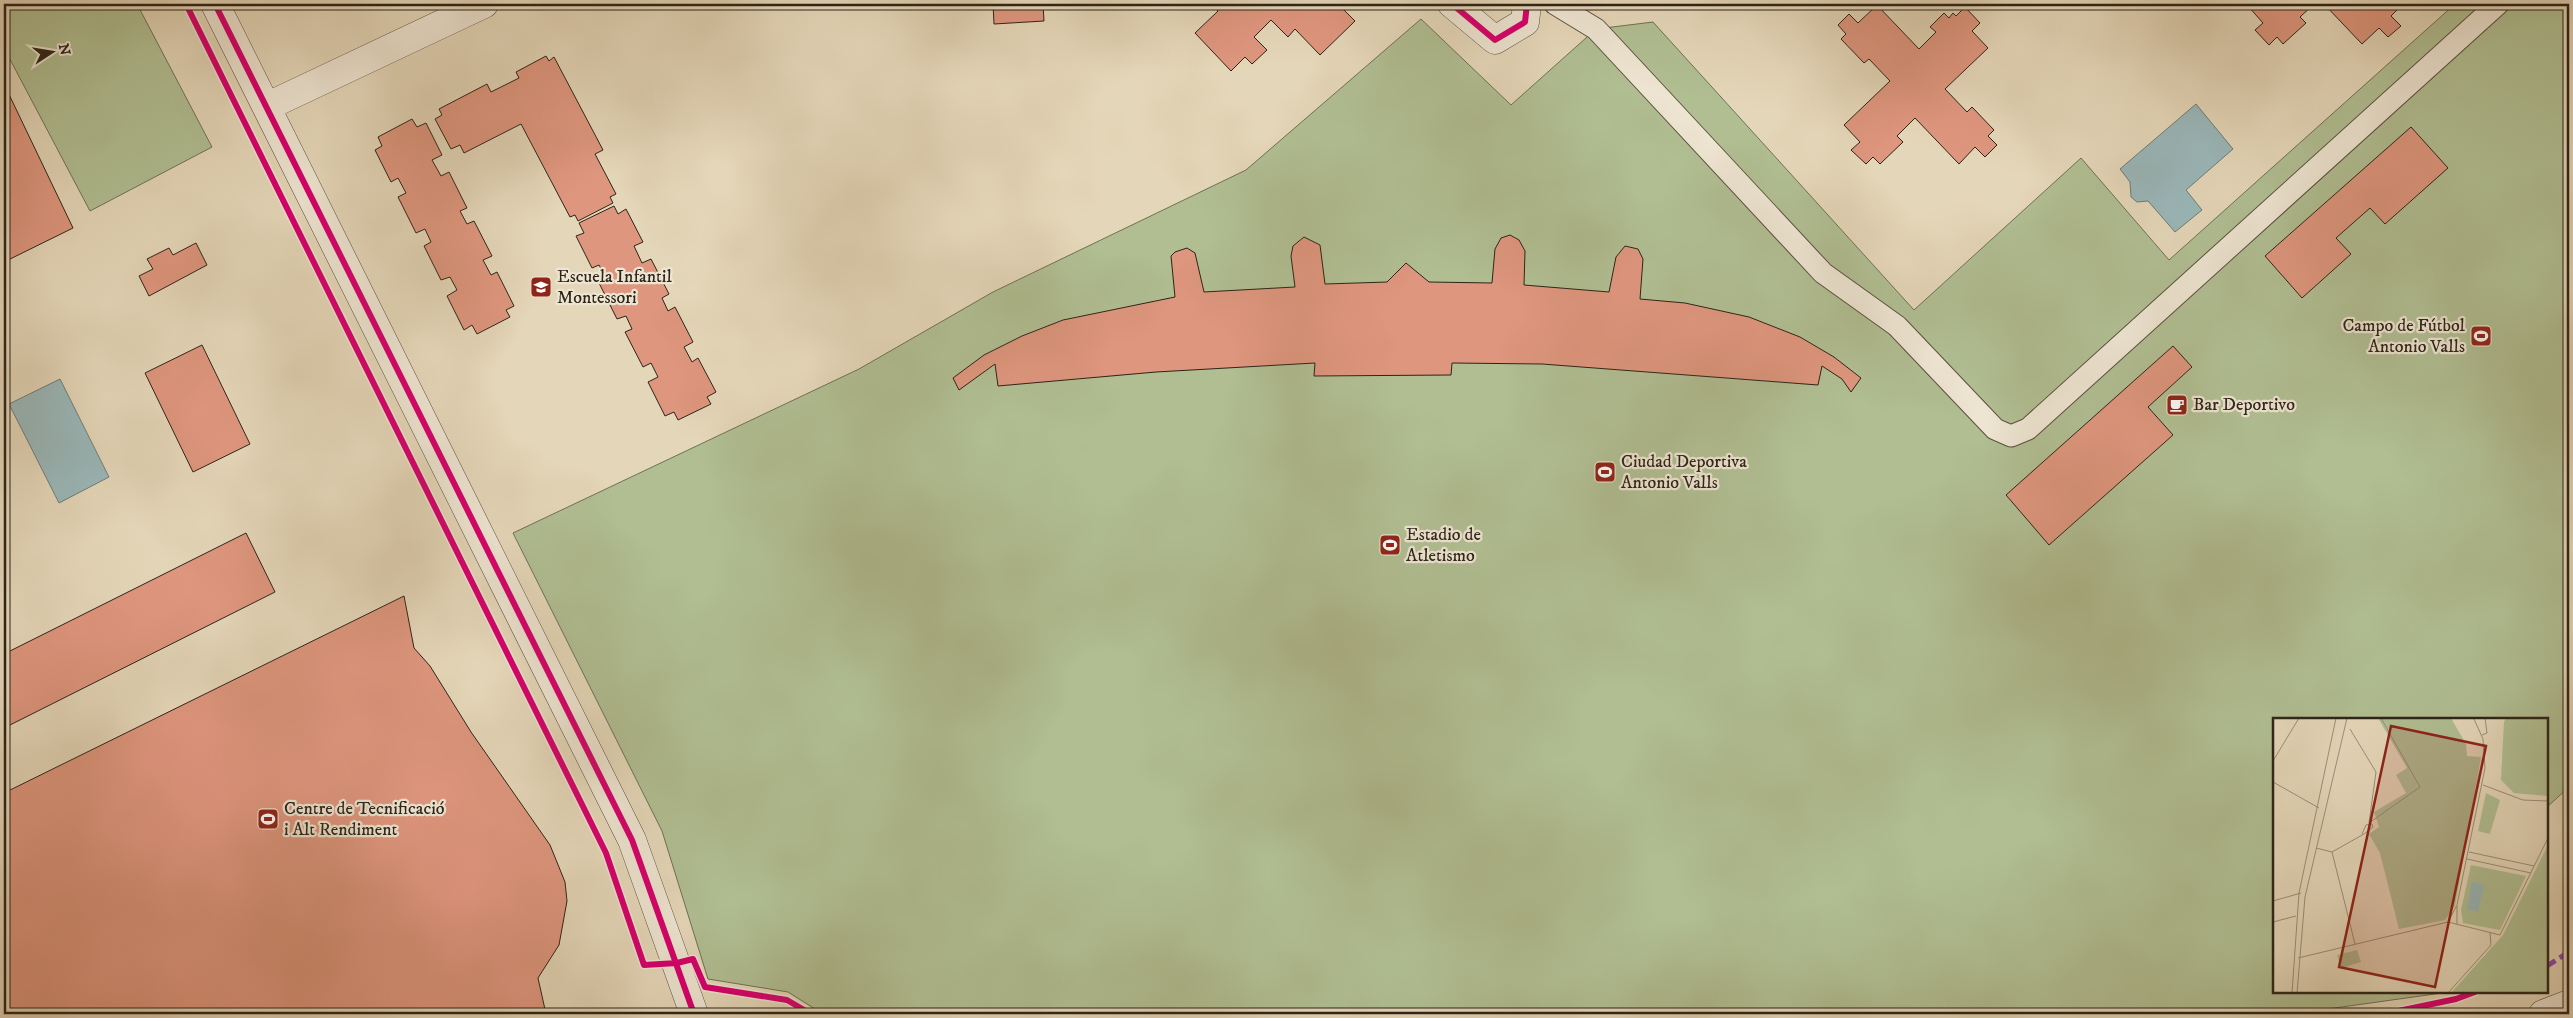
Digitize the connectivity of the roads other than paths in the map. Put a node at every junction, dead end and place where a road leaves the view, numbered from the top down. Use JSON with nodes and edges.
{"nodes":[{"id":1,"x":215,"y":4,"type":"edge"},
{"id":2,"x":484,"y":4,"type":"edge"},
{"id":3,"x":1452,"y":4,"type":"edge"},
{"id":4,"x":1527,"y":4,"type":"edge"},
{"id":5,"x":1555,"y":4,"type":"edge"},
{"id":6,"x":2498,"y":4,"type":"edge"},
{"id":7,"x":268,"y":106,"type":"junction"},
{"id":8,"x":2569,"y":1004,"type":"edge"},
{"id":9,"x":695,"y":1014,"type":"edge"},
{"id":10,"x":2543,"y":1014,"type":"edge"}],
"edges":[{"from":1,"to":7,"type":"street"},
{"from":2,"to":7,"type":"street"},
{"from":3,"to":4,"type":"street"},
{"from":5,"to":6,"type":"lane"},
{"from":7,"to":9,"type":"street"},
{"from":8,"to":10,"type":"street"}]}
